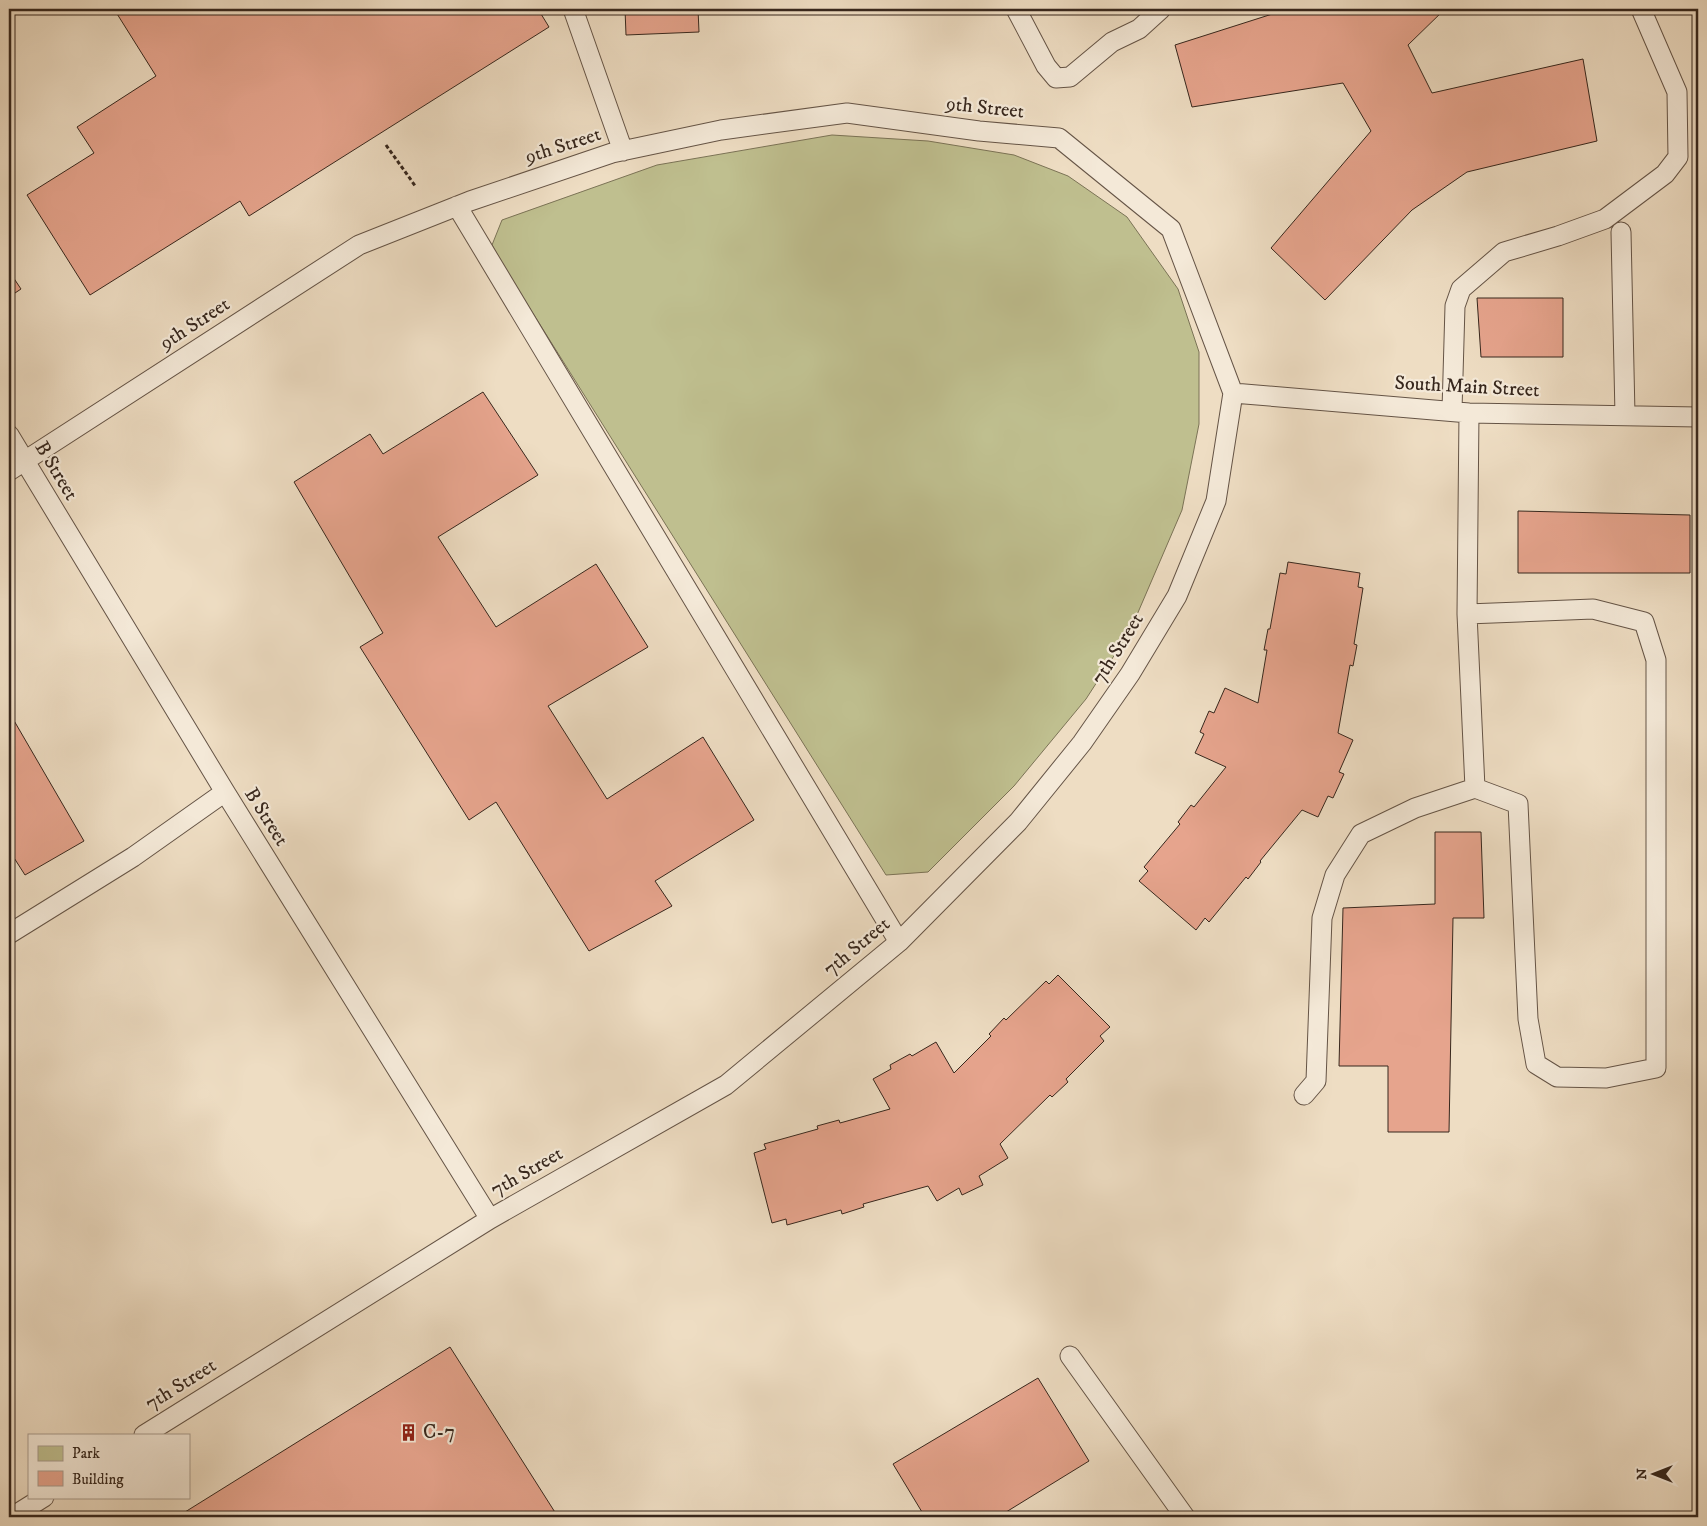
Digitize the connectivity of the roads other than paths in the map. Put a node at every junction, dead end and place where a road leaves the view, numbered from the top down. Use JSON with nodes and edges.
{"nodes":[{"id":1,"x":573,"y":9,"type":"edge"},
{"id":2,"x":1016,"y":9,"type":"edge"},
{"id":3,"x":1161,"y":9,"type":"edge"},
{"id":4,"x":1641,"y":9,"type":"edge"},
{"id":5,"x":623,"y":151,"type":"junction"},
{"id":6,"x":457,"y":206,"type":"junction"},
{"id":7,"x":1171,"y":229,"type":"joint"},
{"id":8,"x":1621,"y":232,"type":"dead end"},
{"id":9,"x":1233,"y":393,"type":"junction"},
{"id":10,"x":1461,"y":412,"type":"junction"},
{"id":11,"x":1625,"y":415,"type":"junction"},
{"id":12,"x":1698,"y":417,"type":"edge"},
{"id":13,"x":9,"y":435,"type":"edge"},
{"id":14,"x":16,"y":466,"type":"edge"},
{"id":15,"x":1467,"y":614,"type":"junction"},
{"id":16,"x":1475,"y":788,"type":"junction"},
{"id":17,"x":225,"y":792,"type":"junction"},
{"id":18,"x":9,"y":934,"type":"edge"},
{"id":19,"x":899,"y":942,"type":"junction"},
{"id":20,"x":1304,"y":1095,"type":"dead end"},
{"id":21,"x":490,"y":1219,"type":"junction"},
{"id":22,"x":1070,"y":1356,"type":"dead end"},
{"id":23,"x":146,"y":1434,"type":"edge"},
{"id":24,"x":42,"y":1498,"type":"edge"},
{"id":25,"x":12,"y":1517,"type":"edge"},
{"id":26,"x":1185,"y":1517,"type":"edge"}],
"edges":[{"from":1,"to":5,"type":"lane"},
{"from":2,"to":3,"type":"lane"},
{"from":4,"to":10,"type":"lane"},
{"from":5,"to":6,"type":"lane","name":"9th Street"},
{"from":5,"to":7,"type":"lane","name":"9th Street"},
{"from":6,"to":14,"type":"lane","name":"9th Street"},
{"from":6,"to":19,"type":"lane"},
{"from":7,"to":9,"type":"lane","name":"7th Street"},
{"from":8,"to":11,"type":"lane"},
{"from":9,"to":10,"type":"lane","name":"South Main Street"},
{"from":9,"to":19,"type":"lane","name":"7th Street"},
{"from":10,"to":11,"type":"lane","name":"South Main Street"},
{"from":10,"to":15,"type":"lane"},
{"from":11,"to":12,"type":"lane","name":"South Main Street"},
{"from":13,"to":14,"type":"lane","name":"B Street"},
{"from":14,"to":17,"type":"lane","name":"B Street"},
{"from":15,"to":16,"type":"lane"},
{"from":15,"to":16,"type":"lane"},
{"from":16,"to":20,"type":"lane"},
{"from":17,"to":18,"type":"lane"},
{"from":17,"to":21,"type":"lane","name":"B Street"},
{"from":19,"to":21,"type":"lane","name":"7th Street"},
{"from":21,"to":23,"type":"lane","name":"7th Street"},
{"from":22,"to":26,"type":"lane"},
{"from":24,"to":25,"type":"lane"}]}
